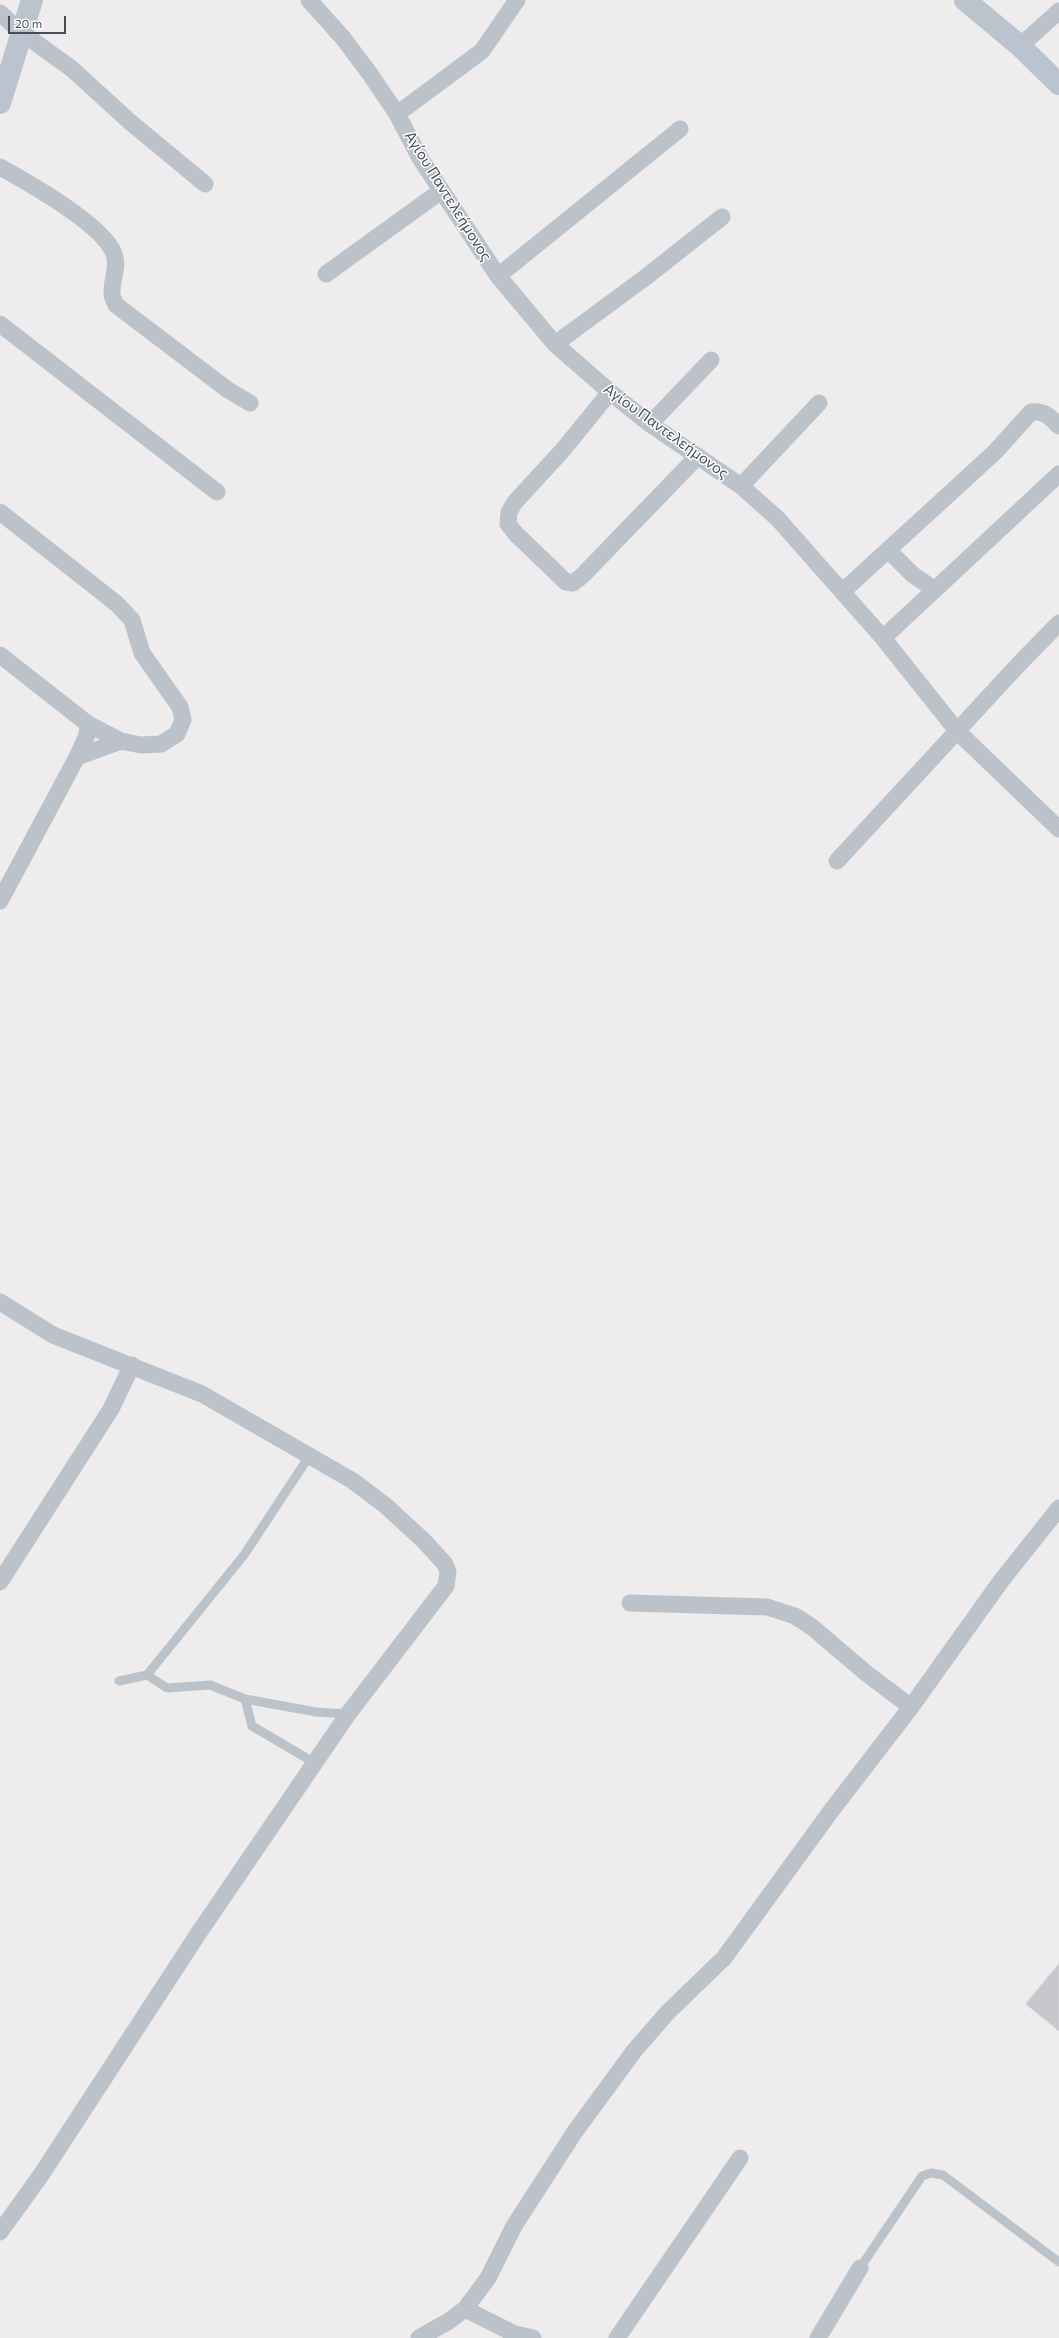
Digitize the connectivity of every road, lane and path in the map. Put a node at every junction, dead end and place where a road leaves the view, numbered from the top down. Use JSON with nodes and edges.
{"nodes":[{"id":1,"x":32,"y":0,"type":"edge"},
{"id":2,"x":309,"y":0,"type":"edge"},
{"id":3,"x":517,"y":0,"type":"edge"},
{"id":4,"x":966,"y":0,"type":"edge"},
{"id":5,"x":1059,"y":11,"type":"edge"},
{"id":6,"x":0,"y":13,"type":"edge"},
{"id":7,"x":21,"y":32,"type":"junction"},
{"id":8,"x":1020,"y":46,"type":"junction"},
{"id":9,"x":1059,"y":84,"type":"edge"},
{"id":10,"x":0,"y":103,"type":"edge"},
{"id":11,"x":397,"y":114,"type":"junction"},
{"id":12,"x":680,"y":129,"type":"dead end"},
{"id":13,"x":0,"y":167,"type":"edge"},
{"id":14,"x":205,"y":184,"type":"dead end"},
{"id":15,"x":441,"y":191,"type":"junction"},
{"id":16,"x":722,"y":217,"type":"dead end"},
{"id":17,"x":326,"y":274,"type":"dead end"},
{"id":18,"x":498,"y":276,"type":"junction"},
{"id":19,"x":0,"y":324,"type":"edge"},
{"id":20,"x":555,"y":344,"type":"junction"},
{"id":21,"x":711,"y":360,"type":"dead end"},
{"id":22,"x":610,"y":392,"type":"junction"},
{"id":23,"x":250,"y":403,"type":"dead end"},
{"id":24,"x":819,"y":403,"type":"dead end"},
{"id":25,"x":650,"y":424,"type":"junction"},
{"id":26,"x":1059,"y":426,"type":"edge"},
{"id":27,"x":698,"y":456,"type":"junction"},
{"id":28,"x":1059,"y":474,"type":"edge"},
{"id":29,"x":741,"y":486,"type":"junction"},
{"id":30,"x":216,"y":492,"type":"dead end"},
{"id":31,"x":0,"y":512,"type":"edge"},
{"id":32,"x":889,"y":551,"type":"junction"},
{"id":33,"x":935,"y":590,"type":"junction"},
{"id":34,"x":842,"y":592,"type":"junction"},
{"id":35,"x":1059,"y":623,"type":"edge"},
{"id":36,"x":883,"y":638,"type":"junction"},
{"id":37,"x":0,"y":655,"type":"edge"},
{"id":38,"x":88,"y":724,"type":"junction"},
{"id":39,"x":958,"y":732,"type":"junction"},
{"id":40,"x":121,"y":741,"type":"junction"},
{"id":41,"x":77,"y":757,"type":"junction"},
{"id":42,"x":1059,"y":829,"type":"edge"},
{"id":43,"x":837,"y":861,"type":"dead end"},
{"id":44,"x":0,"y":901,"type":"edge"},
{"id":45,"x":0,"y":1302,"type":"edge"},
{"id":46,"x":132,"y":1365,"type":"junction"},
{"id":47,"x":310,"y":1455,"type":"junction"},
{"id":48,"x":1059,"y":1508,"type":"edge"},
{"id":49,"x":0,"y":1582,"type":"edge"},
{"id":50,"x":630,"y":1602,"type":"dead end"},
{"id":51,"x":147,"y":1675,"type":"junction"},
{"id":52,"x":119,"y":1681,"type":"dead end"},
{"id":53,"x":245,"y":1699,"type":"junction"},
{"id":54,"x":911,"y":1707,"type":"junction"},
{"id":55,"x":348,"y":1714,"type":"junction"},
{"id":56,"x":315,"y":1763,"type":"junction"},
{"id":57,"x":740,"y":2158,"type":"dead end"},
{"id":58,"x":0,"y":2232,"type":"edge"},
{"id":59,"x":1059,"y":2262,"type":"edge"},
{"id":60,"x":860,"y":2268,"type":"joint"},
{"id":61,"x":465,"y":2309,"type":"junction"},
{"id":62,"x":419,"y":2338,"type":"edge"},
{"id":63,"x":533,"y":2338,"type":"edge"},
{"id":64,"x":617,"y":2338,"type":"edge"},
{"id":65,"x":818,"y":2338,"type":"edge"}],
"edges":[{"from":1,"to":7,"type":"street"},
{"from":2,"to":11,"type":"street","name":"Αγίου Παντελεήμονος"},
{"from":3,"to":11,"type":"street"},
{"from":4,"to":8,"type":"street"},
{"from":5,"to":8,"type":"street"},
{"from":6,"to":7,"type":"street"},
{"from":7,"to":10,"type":"street"},
{"from":7,"to":14,"type":"street"},
{"from":8,"to":9,"type":"street"},
{"from":11,"to":15,"type":"street","name":"Αγίου Παντελεήμονος"},
{"from":12,"to":18,"type":"street"},
{"from":13,"to":23,"type":"street"},
{"from":15,"to":17,"type":"street"},
{"from":15,"to":18,"type":"street","name":"Αγίου Παντελεήμονος"},
{"from":16,"to":20,"type":"street"},
{"from":18,"to":20,"type":"street","name":"Αγίου Παντελεήμονος"},
{"from":19,"to":30,"type":"street"},
{"from":20,"to":22,"type":"street","name":"Αγίου Παντελεήμονος"},
{"from":21,"to":25,"type":"street"},
{"from":22,"to":25,"type":"street","name":"Αγίου Παντελεήμονος"},
{"from":22,"to":27,"type":"street"},
{"from":24,"to":29,"type":"street"},
{"from":25,"to":27,"type":"street","name":"Αγίου Παντελεήμονος"},
{"from":26,"to":32,"type":"street"},
{"from":27,"to":29,"type":"street","name":"Αγίου Παντελεήμονος"},
{"from":28,"to":33,"type":"street"},
{"from":29,"to":34,"type":"street","name":"Αγίου Παντελεήμονος"},
{"from":31,"to":40,"type":"street"},
{"from":32,"to":33,"type":"street"},
{"from":32,"to":34,"type":"street"},
{"from":33,"to":36,"type":"street"},
{"from":34,"to":36,"type":"street","name":"Αγίου Παντελεήμονος"},
{"from":35,"to":39,"type":"street"},
{"from":36,"to":39,"type":"street","name":"Αγίου Παντελεήμονος"},
{"from":37,"to":38,"type":"street"},
{"from":38,"to":40,"type":"street"},
{"from":38,"to":41,"type":"street"},
{"from":39,"to":42,"type":"street","name":"Αγίου Παντελεήμονος"},
{"from":39,"to":43,"type":"street"},
{"from":40,"to":41,"type":"street"},
{"from":41,"to":44,"type":"street"},
{"from":45,"to":46,"type":"street"},
{"from":46,"to":47,"type":"street"},
{"from":46,"to":49,"type":"street"},
{"from":47,"to":51,"type":"lane"},
{"from":47,"to":55,"type":"street"},
{"from":48,"to":54,"type":"street"},
{"from":50,"to":54,"type":"street"},
{"from":51,"to":52,"type":"lane"},
{"from":51,"to":53,"type":"lane"},
{"from":53,"to":55,"type":"lane"},
{"from":53,"to":56,"type":"lane"},
{"from":54,"to":61,"type":"street"},
{"from":55,"to":56,"type":"street"},
{"from":56,"to":58,"type":"street"},
{"from":57,"to":64,"type":"street"},
{"from":59,"to":60,"type":"lane"},
{"from":60,"to":65,"type":"street"},
{"from":61,"to":62,"type":"street"},
{"from":61,"to":63,"type":"street"}]}
